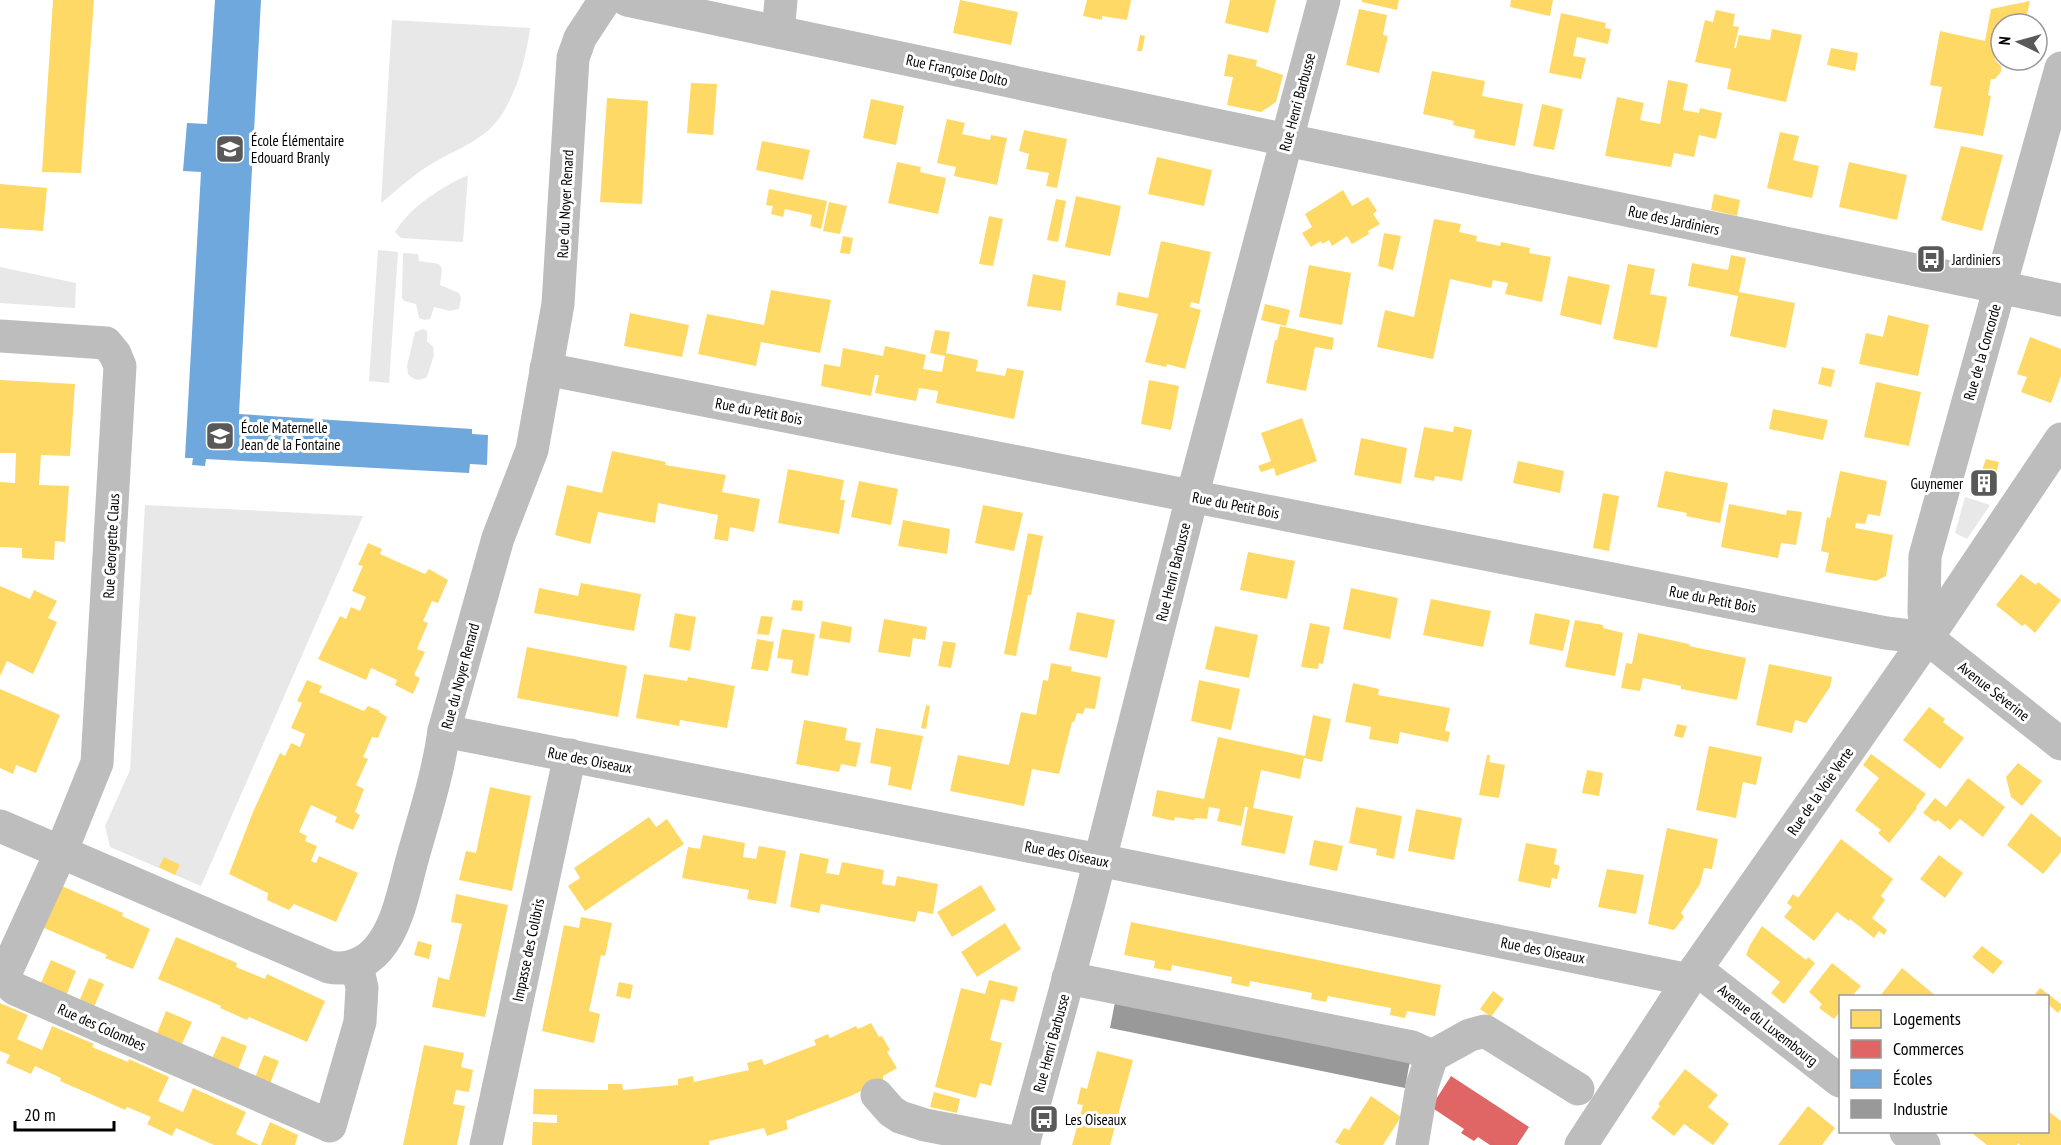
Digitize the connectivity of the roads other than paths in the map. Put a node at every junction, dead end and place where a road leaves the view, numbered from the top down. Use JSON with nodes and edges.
{"nodes":[{"id":1,"x":605,"y":0,"type":"edge"},
{"id":2,"x":627,"y":0,"type":"edge"},
{"id":3,"x":781,"y":0,"type":"edge"},
{"id":4,"x":1324,"y":0,"type":"edge"},
{"id":5,"x":706,"y":8,"type":"edge"},
{"id":6,"x":778,"y":32,"type":"junction"},
{"id":7,"x":2061,"y":68,"type":"edge"},
{"id":8,"x":1287,"y":140,"type":"junction"},
{"id":9,"x":2000,"y":288,"type":"junction"},
{"id":10,"x":2061,"y":300,"type":"edge"},
{"id":11,"x":0,"y":336,"type":"edge"},
{"id":12,"x":546,"y":369,"type":"junction"},
{"id":13,"x":2061,"y":439,"type":"edge"},
{"id":14,"x":1192,"y":497,"type":"junction"},
{"id":15,"x":1927,"y":638,"type":"junction"},
{"id":16,"x":444,"y":731,"type":"junction"},
{"id":17,"x":2061,"y":744,"type":"edge"},
{"id":18,"x":570,"y":755,"type":"junction"},
{"id":19,"x":0,"y":826,"type":"edge"},
{"id":20,"x":61,"y":852,"type":"junction"},
{"id":21,"x":1099,"y":860,"type":"junction"},
{"id":22,"x":357,"y":965,"type":"junction"},
{"id":23,"x":1692,"y":974,"type":"junction"},
{"id":24,"x":1068,"y":978,"type":"junction"},
{"id":25,"x":1432,"y":1056,"type":"junction"},
{"id":26,"x":1839,"y":1080,"type":"edge"},
{"id":27,"x":1578,"y":1089,"type":"dead end"},
{"id":28,"x":877,"y":1095,"type":"dead end"},
{"id":29,"x":1909,"y":1133,"type":"edge"},
{"id":30,"x":327,"y":1135,"type":"edge"},
{"id":31,"x":1023,"y":1144,"type":"edge"},
{"id":32,"x":486,"y":1145,"type":"edge"},
{"id":33,"x":1412,"y":1145,"type":"edge"},
{"id":34,"x":1581,"y":1145,"type":"edge"},
{"id":35,"x":1924,"y":1145,"type":"edge"}],
"edges":[{"from":1,"to":12,"type":"street","name":"Rue du Noyer Renard"},
{"from":2,"to":5,"type":"street","name":"Rue Françoise Dolto"},
{"from":3,"to":6,"type":"street"},
{"from":4,"to":8,"type":"street","name":"Rue Henri Barbusse"},
{"from":5,"to":6,"type":"street","name":"Rue Françoise Dolto"},
{"from":6,"to":8,"type":"street","name":"Rue Françoise Dolto"},
{"from":7,"to":9,"type":"street","name":"Rue de la Concorde"},
{"from":8,"to":9,"type":"street","name":"Rue des Jardiniers"},
{"from":8,"to":14,"type":"street","name":"Rue Henri Barbusse"},
{"from":9,"to":10,"type":"street","name":"Rue des Jardiniers"},
{"from":9,"to":15,"type":"street","name":"Rue de la Concorde"},
{"from":11,"to":20,"type":"street","name":"Rue Georgette Claus"},
{"from":12,"to":14,"type":"street","name":"Rue du Petit Bois"},
{"from":12,"to":16,"type":"street","name":"Rue du Noyer Renard"},
{"from":13,"to":15,"type":"street","name":"Rue de la Voie Verte"},
{"from":14,"to":15,"type":"street","name":"Rue du Petit Bois"},
{"from":14,"to":21,"type":"street","name":"Rue Henri Barbusse"},
{"from":15,"to":17,"type":"street","name":"Avenue Séverine"},
{"from":15,"to":23,"type":"street","name":"Rue de la Voie Verte"},
{"from":16,"to":18,"type":"street","name":"Rue des Oiseaux"},
{"from":16,"to":22,"type":"street","name":"Rue du Noyer Renard"},
{"from":18,"to":21,"type":"street","name":"Rue des Oiseaux"},
{"from":18,"to":32,"type":"street","name":"Impasse des Colibris"},
{"from":19,"to":20,"type":"street"},
{"from":20,"to":22,"type":"street"},
{"from":20,"to":30,"type":"street","name":"Rue des Colombes"},
{"from":21,"to":23,"type":"street","name":"Rue des Oiseaux"},
{"from":21,"to":24,"type":"street","name":"Rue Henri Barbusse"},
{"from":22,"to":30,"type":"street","name":"Rue des Colombes"},
{"from":23,"to":26,"type":"street","name":"Avenue du Luxembourg"},
{"from":23,"to":34,"type":"street","name":"Rue de la Voie Verte"},
{"from":24,"to":25,"type":"street"},
{"from":24,"to":31,"type":"street","name":"Rue Henri Barbusse"},
{"from":25,"to":27,"type":"street"},
{"from":25,"to":33,"type":"street"},
{"from":28,"to":31,"type":"street"},
{"from":29,"to":35,"type":"street"}]}
